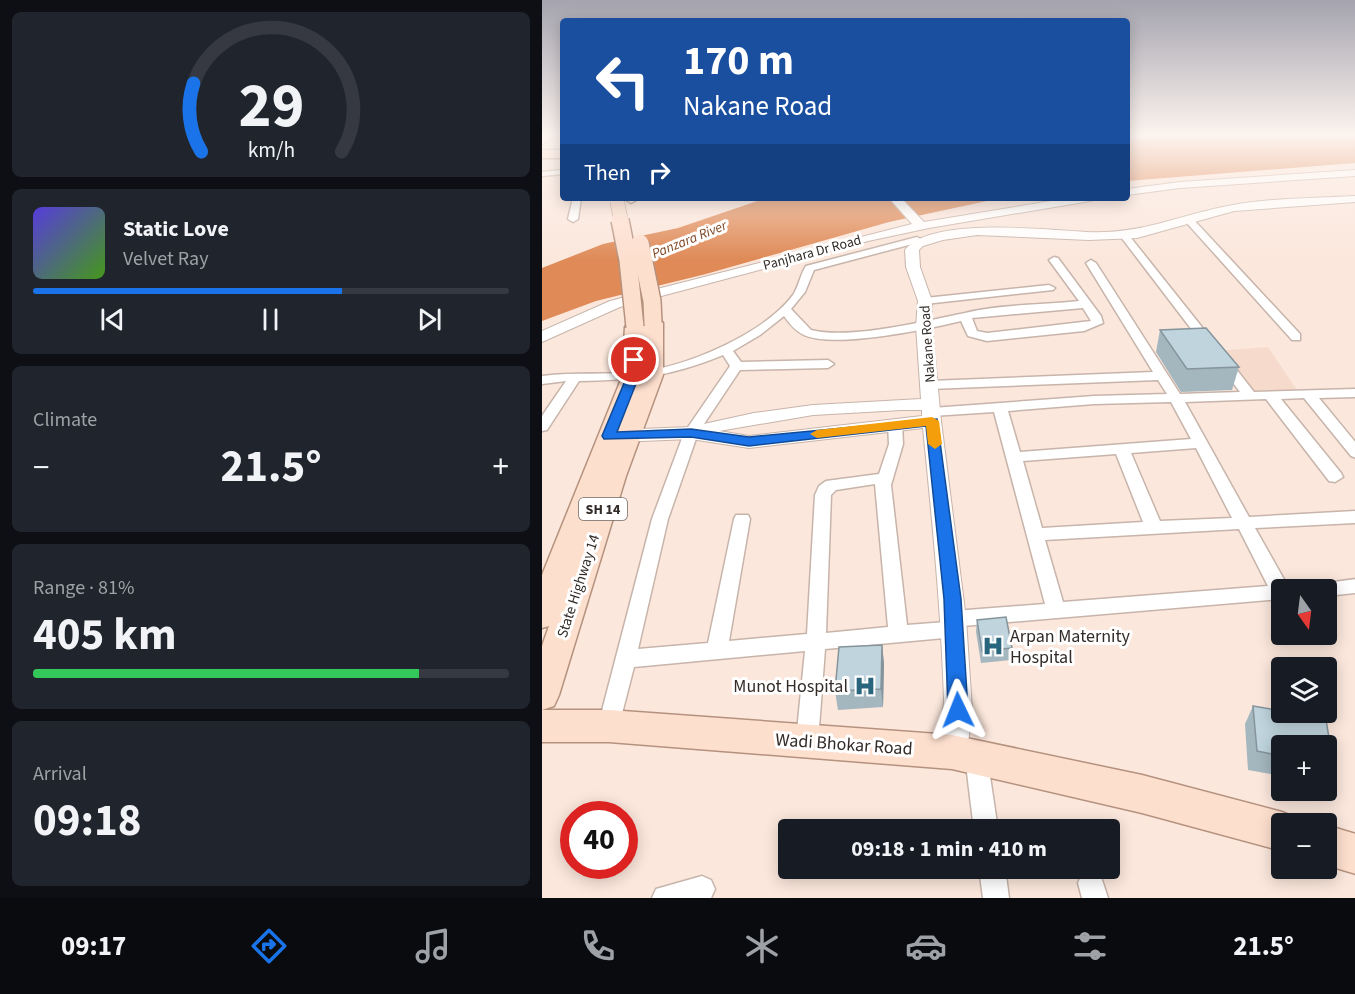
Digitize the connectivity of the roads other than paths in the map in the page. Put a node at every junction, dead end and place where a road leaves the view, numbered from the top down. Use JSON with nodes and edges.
{"nodes":[{"id":1,"x":1298,"y":177,"type":"edge"},
{"id":2,"x":1130,"y":192,"type":"edge"},
{"id":3,"x":1355,"y":199,"type":"edge"},
{"id":4,"x":576,"y":201,"type":"edge"},
{"id":5,"x":624,"y":201,"type":"edge"},
{"id":6,"x":897,"y":201,"type":"edge"},
{"id":7,"x":1074,"y":201,"type":"edge"},
{"id":8,"x":573,"y":219,"type":"dead end"},
{"id":9,"x":1189,"y":220,"type":"junction"},
{"id":10,"x":918,"y":230,"type":"junction"},
{"id":11,"x":954,"y":233,"type":"junction"},
{"id":12,"x":1124,"y":235,"type":"junction"},
{"id":13,"x":1054,"y":260,"type":"dead end"},
{"id":14,"x":1091,"y":263,"type":"dead end"},
{"id":15,"x":1049,"y":288,"type":"dead end"},
{"id":16,"x":925,"y":301,"type":"junction"},
{"id":17,"x":1086,"y":304,"type":"junction"},
{"id":18,"x":784,"y":309,"type":"junction"},
{"id":19,"x":965,"y":316,"type":"junction"},
{"id":20,"x":924,"y":326,"type":"junction"},
{"id":21,"x":542,"y":337,"type":"edge"},
{"id":22,"x":1296,"y":337,"type":"dead end"},
{"id":23,"x":725,"y":351,"type":"junction"},
{"id":24,"x":828,"y":363,"type":"dead end"},
{"id":25,"x":736,"y":366,"type":"junction"},
{"id":26,"x":576,"y":376,"type":"junction"},
{"id":27,"x":642,"y":376,"type":"junction"},
{"id":28,"x":1162,"y":376,"type":"junction"},
{"id":29,"x":542,"y":380,"type":"edge"},
{"id":30,"x":930,"y":385,"type":"junction"},
{"id":31,"x":1355,"y":393,"type":"edge"},
{"id":32,"x":1308,"y":394,"type":"junction"},
{"id":33,"x":1270,"y":395,"type":"junction"},
{"id":34,"x":1250,"y":396,"type":"junction"},
{"id":35,"x":1176,"y":398,"type":"junction"},
{"id":36,"x":1000,"y":407,"type":"junction"},
{"id":37,"x":932,"y":412,"type":"junction"},
{"id":38,"x":895,"y":424,"type":"junction"},
{"id":39,"x":542,"y":426,"type":"edge"},
{"id":40,"x":691,"y":433,"type":"junction"},
{"id":41,"x":618,"y":436,"type":"junction"},
{"id":42,"x":1200,"y":443,"type":"junction"},
{"id":43,"x":1352,"y":445,"type":"edge"},
{"id":44,"x":1122,"y":449,"type":"junction"},
{"id":45,"x":1013,"y":457,"type":"junction"},
{"id":46,"x":1335,"y":477,"type":"dead end"},
{"id":47,"x":884,"y":478,"type":"junction"},
{"id":48,"x":1355,"y":517,"type":"edge"},
{"id":49,"x":742,"y":519,"type":"dead end"},
{"id":50,"x":1244,"y":523,"type":"junction"},
{"id":51,"x":1154,"y":528,"type":"junction"},
{"id":52,"x":1035,"y":534,"type":"junction"},
{"id":53,"x":1274,"y":579,"type":"edge"},
{"id":54,"x":1355,"y":586,"type":"edge"},
{"id":55,"x":1337,"y":588,"type":"edge"},
{"id":56,"x":1271,"y":593,"type":"edge"},
{"id":57,"x":1056,"y":611,"type":"junction"},
{"id":58,"x":542,"y":616,"type":"edge"},
{"id":59,"x":955,"y":624,"type":"junction"},
{"id":60,"x":898,"y":634,"type":"junction"},
{"id":61,"x":816,"y":641,"type":"junction"},
{"id":62,"x":716,"y":650,"type":"junction"},
{"id":63,"x":626,"y":659,"type":"junction"},
{"id":64,"x":542,"y":695,"type":"edge"},
{"id":65,"x":542,"y":726,"type":"edge"},
{"id":66,"x":610,"y":726,"type":"junction"},
{"id":67,"x":807,"y":741,"type":"junction"},
{"id":68,"x":964,"y":754,"type":"junction"},
{"id":69,"x":983,"y":819,"type":"edge"},
{"id":70,"x":1271,"y":829,"type":"edge"},
{"id":71,"x":1337,"y":849,"type":"edge"},
{"id":72,"x":1355,"y":855,"type":"edge"},
{"id":73,"x":993,"y":879,"type":"edge"},
{"id":74,"x":702,"y":889,"type":"dead end"},
{"id":75,"x":665,"y":898,"type":"edge"},
{"id":76,"x":996,"y":898,"type":"edge"}],
"edges":[{"from":1,"to":2,"type":"street"},
{"from":3,"to":9,"type":"street"},
{"from":4,"to":8,"type":"street"},
{"from":5,"to":27,"type":"main road","name":"State Highway 14","number":"SH 14","bridge":true},
{"from":6,"to":10,"type":"street"},
{"from":7,"to":10,"type":"street","name":"Panjhara Dr Road"},
{"from":9,"to":12,"type":"street"},
{"from":9,"to":22,"type":"street"},
{"from":10,"to":11,"type":"street"},
{"from":10,"to":11,"type":"street"},
{"from":10,"to":16,"type":"street","name":"Nakane Road"},
{"from":10,"to":18,"type":"street"},
{"from":10,"to":21,"type":"street","name":"Panjhara Dr Road"},
{"from":11,"to":12,"type":"street"},
{"from":12,"to":34,"type":"street"},
{"from":13,"to":17,"type":"street"},
{"from":14,"to":28,"type":"street"},
{"from":15,"to":16,"type":"street"},
{"from":16,"to":20,"type":"street","name":"Nakane Road"},
{"from":17,"to":19,"type":"street"},
{"from":17,"to":19,"type":"street"},
{"from":18,"to":20,"type":"street"},
{"from":18,"to":23,"type":"street"},
{"from":19,"to":20,"type":"street"},
{"from":20,"to":30,"type":"street","name":"Nakane Road"},
{"from":23,"to":25,"type":"street"},
{"from":23,"to":27,"type":"street"},
{"from":24,"to":25,"type":"street"},
{"from":25,"to":40,"type":"street"},
{"from":26,"to":27,"type":"street"},
{"from":26,"to":29,"type":"street"},
{"from":26,"to":39,"type":"street"},
{"from":27,"to":41,"type":"main road","name":"State Highway 14","number":"SH 14"},
{"from":28,"to":30,"type":"street"},
{"from":28,"to":35,"type":"street"},
{"from":30,"to":37,"type":"street","name":"Nakane Road"},
{"from":31,"to":32,"type":"street"},
{"from":32,"to":33,"type":"street"},
{"from":32,"to":43,"type":"street"},
{"from":33,"to":34,"type":"street"},
{"from":33,"to":46,"type":"street"},
{"from":34,"to":35,"type":"street"},
{"from":35,"to":36,"type":"street"},
{"from":35,"to":42,"type":"street"},
{"from":36,"to":37,"type":"street"},
{"from":36,"to":45,"type":"street"},
{"from":37,"to":38,"type":"street"},
{"from":37,"to":40,"type":"street"},
{"from":37,"to":59,"type":"street","name":"Nakane Road"},
{"from":38,"to":40,"type":"street"},
{"from":38,"to":47,"type":"street"},
{"from":40,"to":41,"type":"street"},
{"from":40,"to":63,"type":"street"},
{"from":41,"to":58,"type":"main road","name":"State Highway 14","number":"SH 14"},
{"from":41,"to":64,"type":"main road","name":"State Highway 14","number":"SH 14"},
{"from":42,"to":44,"type":"street"},
{"from":42,"to":50,"type":"street"},
{"from":44,"to":45,"type":"street"},
{"from":44,"to":51,"type":"street"},
{"from":45,"to":52,"type":"street"},
{"from":47,"to":60,"type":"street"},
{"from":47,"to":61,"type":"street"},
{"from":48,"to":50,"type":"street"},
{"from":49,"to":62,"type":"street"},
{"from":50,"to":51,"type":"street"},
{"from":50,"to":53,"type":"street"},
{"from":51,"to":52,"type":"street"},
{"from":52,"to":57,"type":"street"},
{"from":54,"to":55,"type":"street"},
{"from":56,"to":57,"type":"street"},
{"from":57,"to":59,"type":"street"},
{"from":59,"to":60,"type":"street"},
{"from":59,"to":68,"type":"street","name":"Nakane Road"},
{"from":60,"to":61,"type":"street"},
{"from":61,"to":62,"type":"street"},
{"from":61,"to":67,"type":"street"},
{"from":62,"to":63,"type":"street"},
{"from":63,"to":66,"type":"street"},
{"from":65,"to":66,"type":"main road","name":"Wadi Bhokar Road"},
{"from":66,"to":67,"type":"main road","name":"Wadi Bhokar Road"},
{"from":67,"to":68,"type":"main road","name":"Wadi Bhokar Road"},
{"from":68,"to":69,"type":"street"},
{"from":68,"to":70,"type":"main road","name":"Wadi Bhokar Road"},
{"from":71,"to":72,"type":"main road"},
{"from":73,"to":76,"type":"street"},
{"from":74,"to":75,"type":"street"}]}
